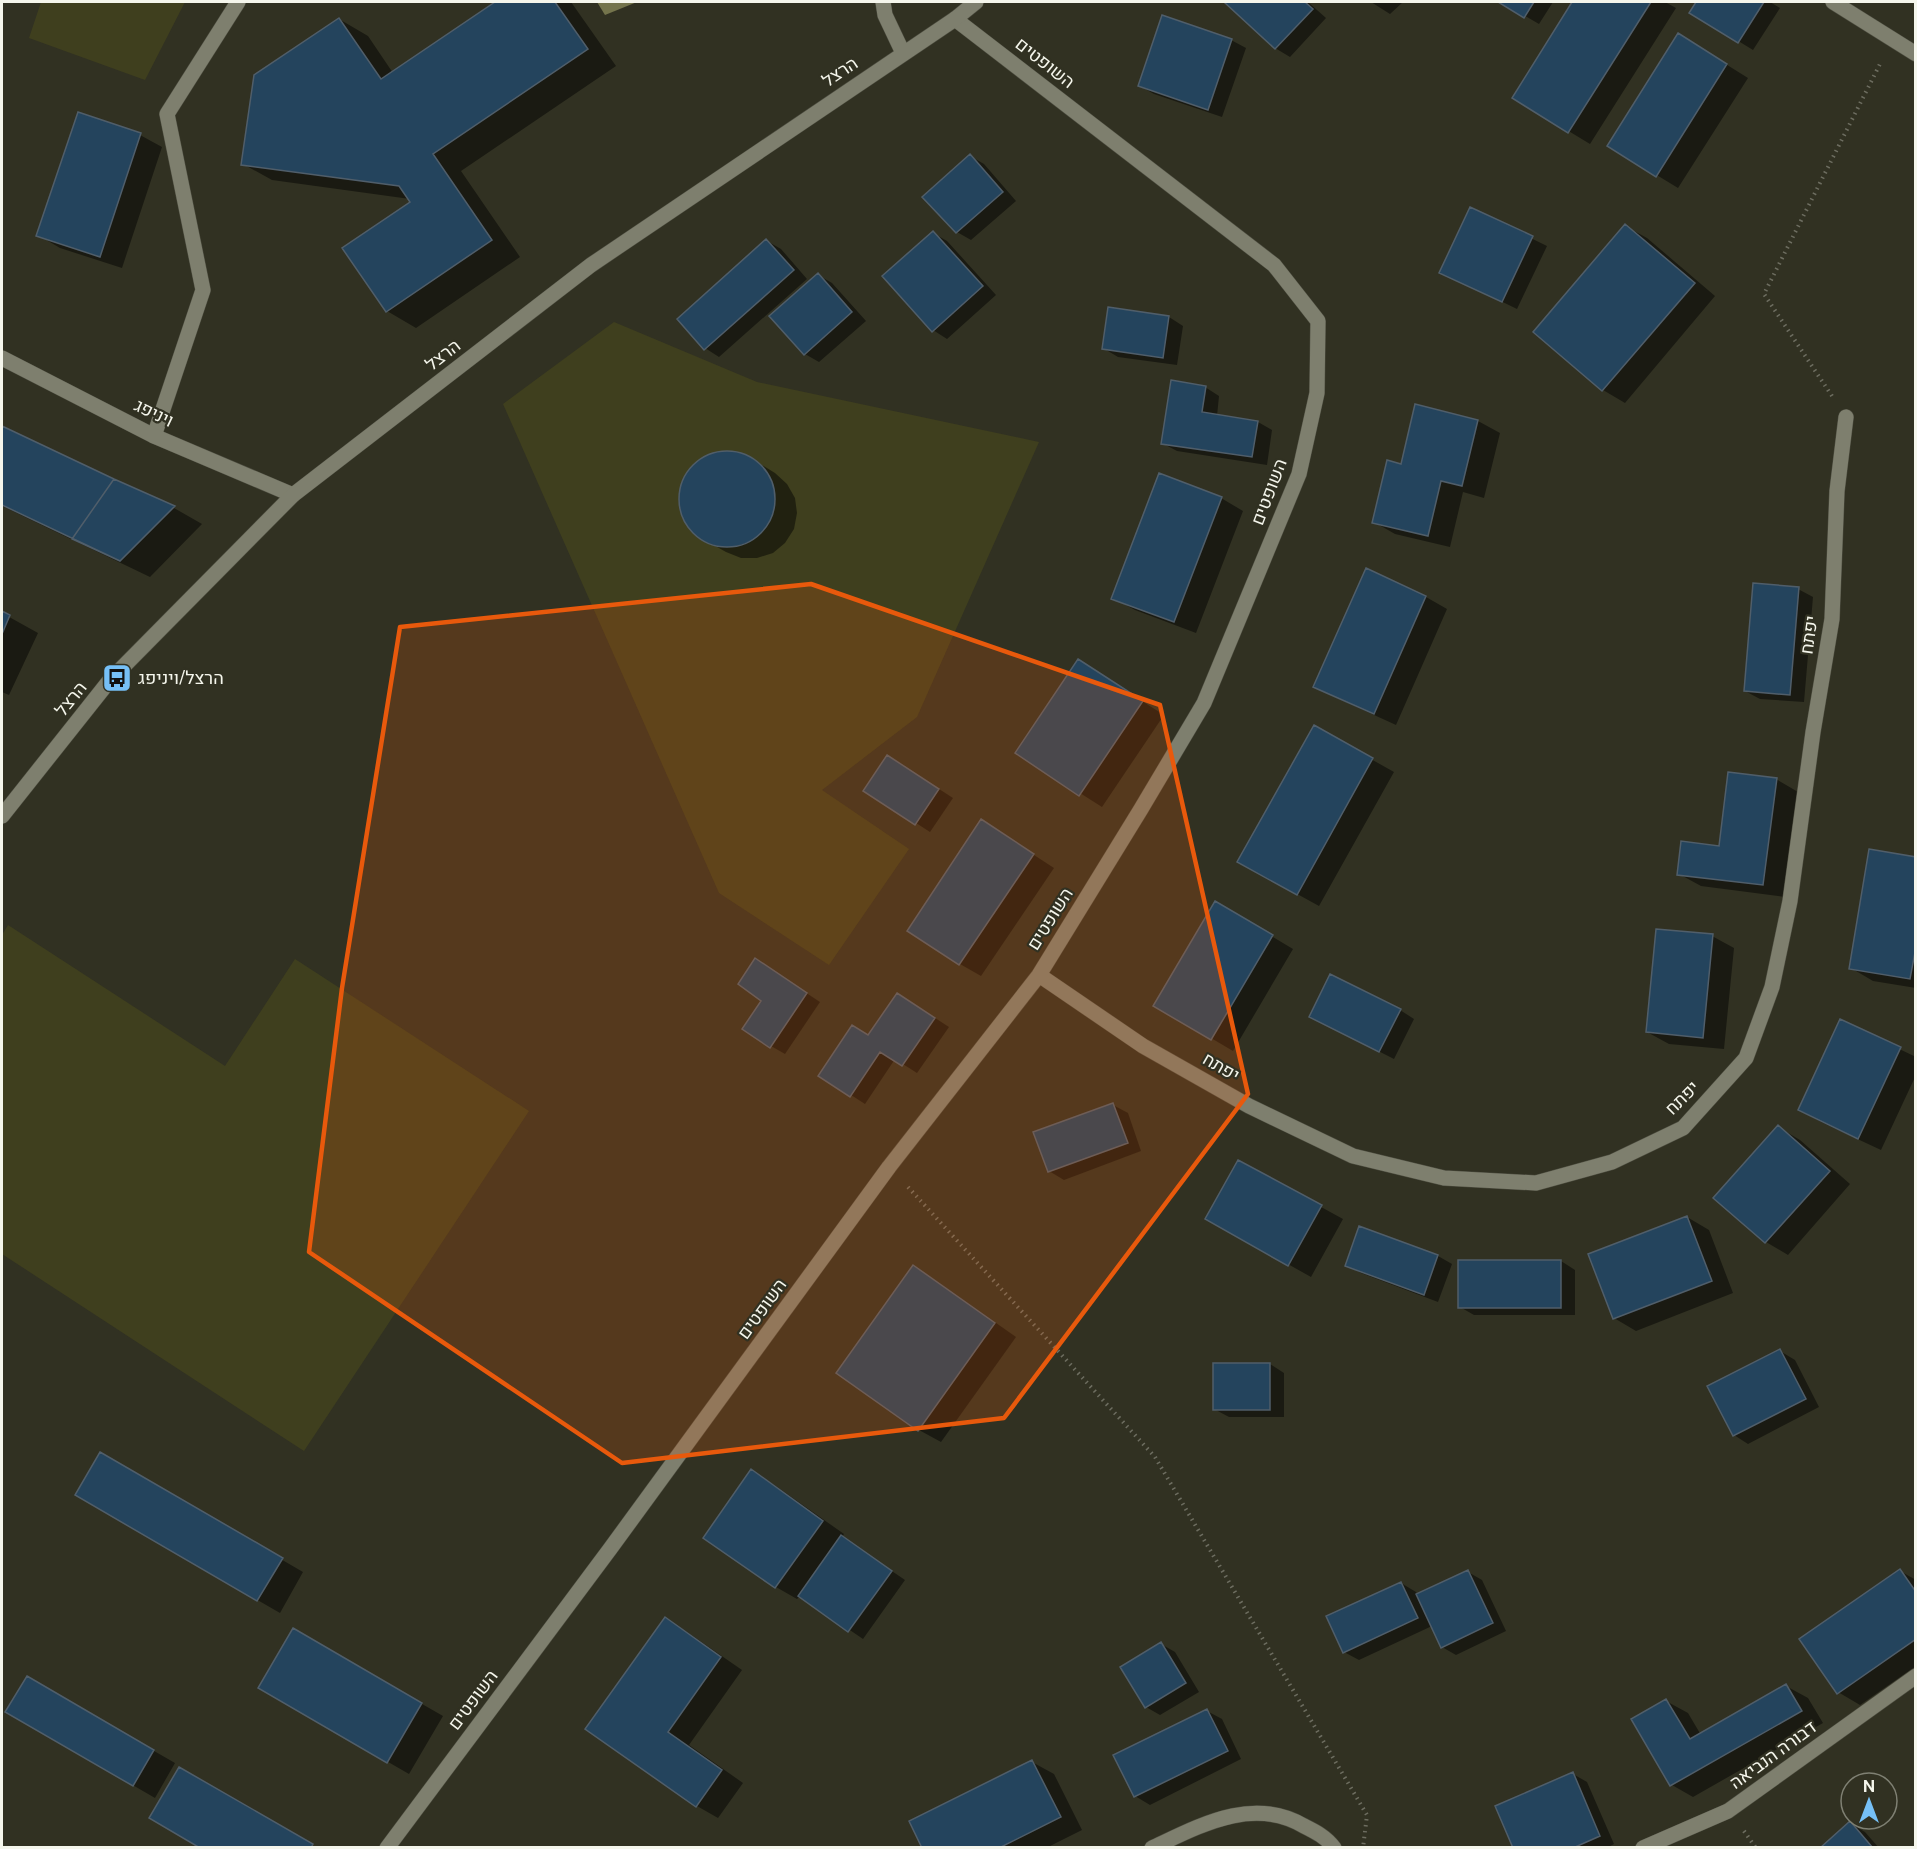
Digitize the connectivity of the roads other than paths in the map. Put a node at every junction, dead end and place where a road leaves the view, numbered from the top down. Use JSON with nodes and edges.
{"nodes":[{"id":1,"x":238,"y":2,"type":"edge"},
{"id":2,"x":883,"y":2,"type":"edge"},
{"id":3,"x":976,"y":2,"type":"edge"},
{"id":4,"x":1833,"y":2,"type":"edge"},
{"id":5,"x":955,"y":19,"type":"junction"},
{"id":6,"x":903,"y":53,"type":"junction"},
{"id":7,"x":1916,"y":54,"type":"edge"},
{"id":8,"x":2,"y":358,"type":"edge"},
{"id":9,"x":1845,"y":417,"type":"road end"},
{"id":10,"x":154,"y":436,"type":"junction"},
{"id":11,"x":293,"y":495,"type":"junction"},
{"id":12,"x":2,"y":816,"type":"edge"},
{"id":13,"x":1039,"y":975,"type":"junction"},
{"id":14,"x":1916,"y":1676,"type":"edge"},
{"id":15,"x":387,"y":1848,"type":"edge"},
{"id":16,"x":1152,"y":1848,"type":"edge"},
{"id":17,"x":1334,"y":1848,"type":"edge"},
{"id":18,"x":1643,"y":1848,"type":"edge"}],
"edges":[{"from":1,"to":10,"type":"street"},
{"from":2,"to":6,"type":"street"},
{"from":3,"to":5,"type":"street","name":"הרצל"},
{"from":4,"to":7,"type":"street"},
{"from":5,"to":6,"type":"street","name":"הרצל"},
{"from":5,"to":13,"type":"street","name":"השופטים"},
{"from":6,"to":11,"type":"street","name":"הרצל"},
{"from":8,"to":10,"type":"street","name":"ויניפג"},
{"from":9,"to":13,"type":"street","name":"יפתח"},
{"from":10,"to":11,"type":"street","name":"ויניפג"},
{"from":11,"to":12,"type":"street","name":"הרצל"},
{"from":13,"to":15,"type":"street","name":"השופטים"},
{"from":14,"to":18,"type":"street","name":"דבורה הנביאה"},
{"from":16,"to":17,"type":"street"}]}
